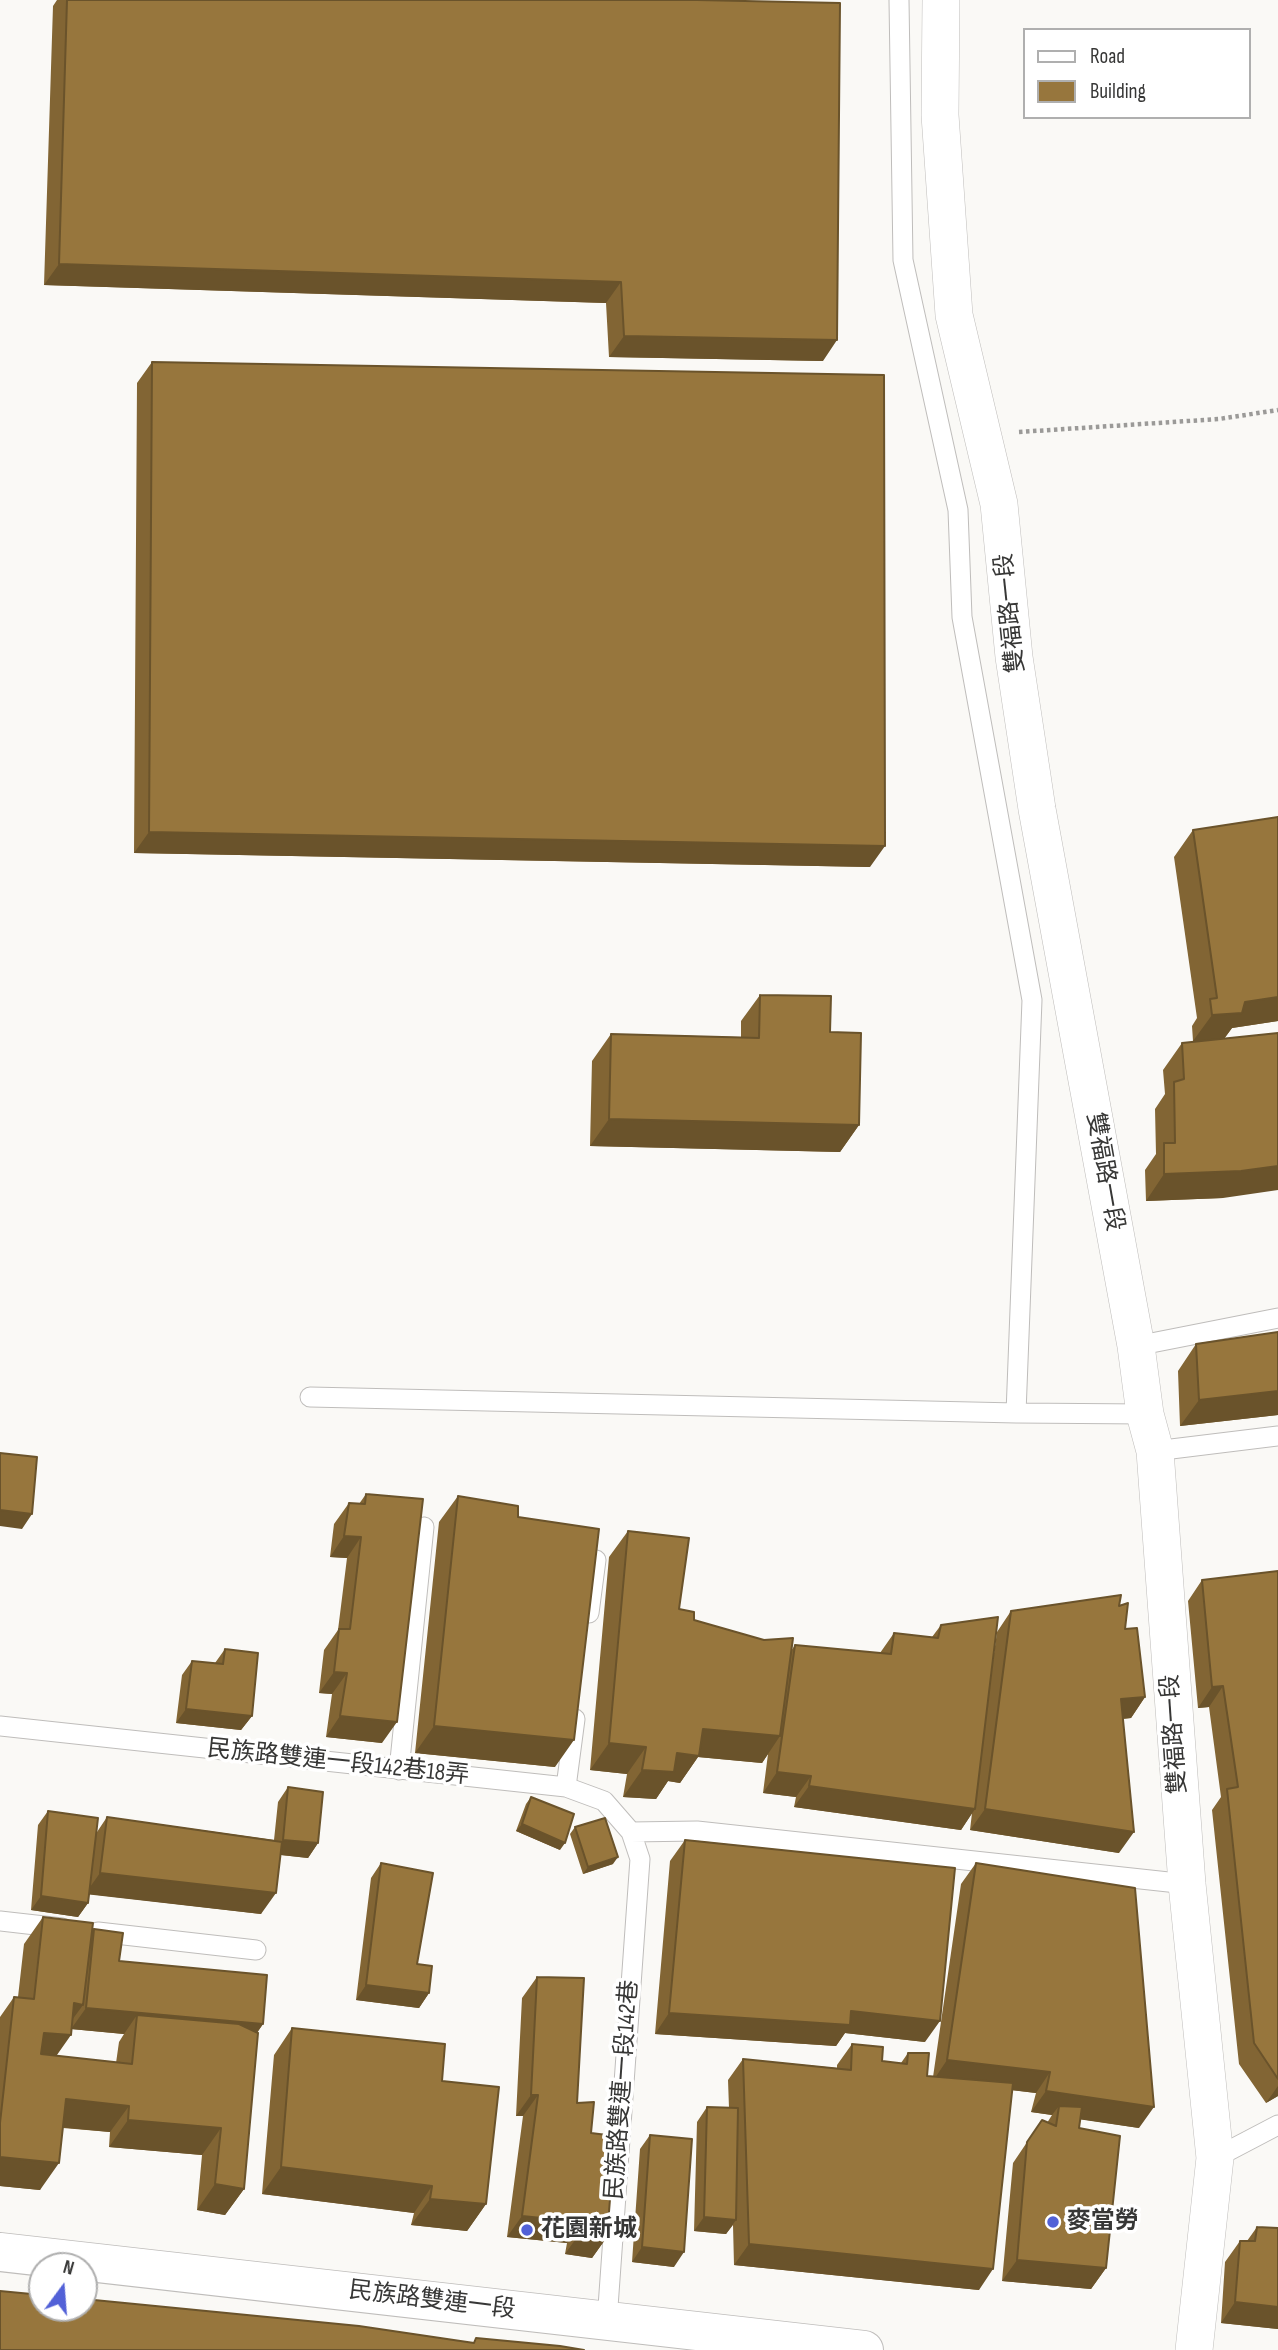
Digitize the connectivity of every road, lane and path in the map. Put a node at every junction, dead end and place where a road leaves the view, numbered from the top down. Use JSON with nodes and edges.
{"nodes":[{"id":1,"x":899,"y":0,"type":"edge"},
{"id":2,"x":940,"y":0,"type":"edge"},
{"id":3,"x":1278,"y":411,"type":"edge"},
{"id":4,"x":982,"y":434,"type":"junction"},
{"id":5,"x":1278,"y":1318,"type":"edge"},
{"id":6,"x":1136,"y":1346,"type":"junction"},
{"id":7,"x":310,"y":1397,"type":"dead end"},
{"id":8,"x":1016,"y":1413,"type":"junction"},
{"id":9,"x":1145,"y":1414,"type":"junction"},
{"id":10,"x":1278,"y":1436,"type":"edge"},
{"id":11,"x":1155,"y":1451,"type":"junction"},
{"id":12,"x":424,"y":1527,"type":"edge"},
{"id":13,"x":596,"y":1560,"type":"edge"},
{"id":14,"x":587,"y":1627,"type":"edge"},
{"id":15,"x":578,"y":1694,"type":"edge"},
{"id":16,"x":0,"y":1726,"type":"edge"},
{"id":17,"x":399,"y":1770,"type":"junction"},
{"id":18,"x":566,"y":1787,"type":"junction"},
{"id":19,"x":631,"y":1832,"type":"junction"},
{"id":20,"x":640,"y":1859,"type":"joint"},
{"id":21,"x":1186,"y":1884,"type":"junction"},
{"id":22,"x":0,"y":1921,"type":"edge"},
{"id":23,"x":256,"y":1950,"type":"dead end"},
{"id":24,"x":1278,"y":2125,"type":"edge"},
{"id":25,"x":1215,"y":2158,"type":"junction"},
{"id":26,"x":0,"y":2252,"type":"edge"},
{"id":27,"x":607,"y":2321,"type":"junction"},
{"id":28,"x":864,"y":2350,"type":"edge"},
{"id":29,"x":1194,"y":2350,"type":"edge"}],
"edges":[{"from":1,"to":8,"type":"lane"},
{"from":2,"to":4,"type":"street","name":"雙福路一段"},
{"from":3,"to":4,"type":"path"},
{"from":4,"to":6,"type":"street","name":"雙福路一段"},
{"from":5,"to":6,"type":"lane"},
{"from":6,"to":9,"type":"street","name":"雙福路一段"},
{"from":7,"to":8,"type":"lane"},
{"from":8,"to":9,"type":"lane"},
{"from":9,"to":11,"type":"street","name":"雙福路一段"},
{"from":10,"to":11,"type":"lane"},
{"from":11,"to":21,"type":"street","name":"雙福路一段"},
{"from":12,"to":17,"type":"lane"},
{"from":13,"to":14,"type":"lane"},
{"from":15,"to":18,"type":"lane"},
{"from":16,"to":17,"type":"lane","name":"民族路雙連一段142巷18弄"},
{"from":17,"to":18,"type":"lane","name":"民族路雙連一段142巷18弄"},
{"from":18,"to":19,"type":"lane","name":"民族路雙連一段142巷18弄"},
{"from":19,"to":20,"type":"lane","name":"民族路雙連一段142巷18弄"},
{"from":19,"to":21,"type":"lane"},
{"from":20,"to":27,"type":"lane","name":"民族路雙連一段142巷"},
{"from":21,"to":25,"type":"street","name":"雙福路一段"},
{"from":22,"to":23,"type":"lane"},
{"from":24,"to":25,"type":"lane"},
{"from":25,"to":29,"type":"street","name":"雙福路一段"},
{"from":26,"to":27,"type":"main road","name":"民族路雙連一段"},
{"from":27,"to":28,"type":"main road","name":"民族路雙連一段"}]}
